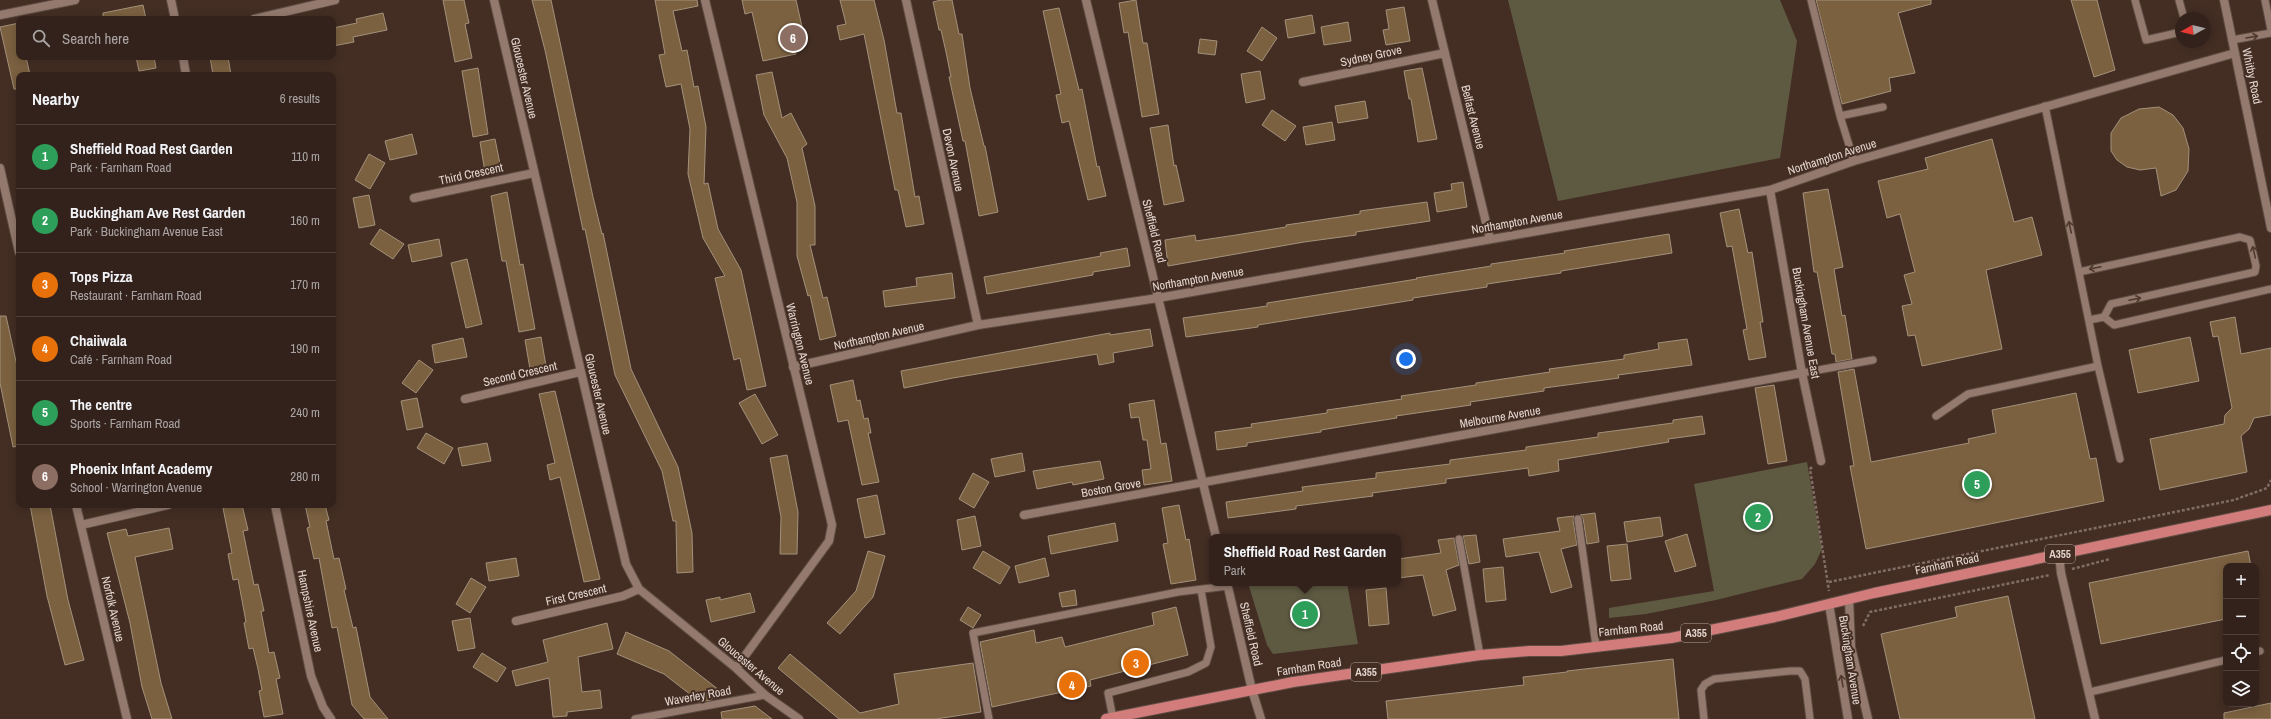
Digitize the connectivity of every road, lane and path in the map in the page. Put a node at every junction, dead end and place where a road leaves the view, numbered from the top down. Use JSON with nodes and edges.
{"nodes":[{"id":1,"x":75,"y":0,"type":"edge"},
{"id":2,"x":171,"y":0,"type":"edge"},
{"id":3,"x":335,"y":0,"type":"edge"},
{"id":4,"x":494,"y":0,"type":"edge"},
{"id":5,"x":705,"y":0,"type":"edge"},
{"id":6,"x":906,"y":0,"type":"edge"},
{"id":7,"x":1086,"y":0,"type":"edge"},
{"id":8,"x":1432,"y":0,"type":"edge"},
{"id":9,"x":1811,"y":0,"type":"edge"},
{"id":10,"x":2134,"y":0,"type":"edge"},
{"id":11,"x":2179,"y":0,"type":"edge"},
{"id":12,"x":2224,"y":0,"type":"edge"},
{"id":13,"x":2265,"y":0,"type":"edge"},
{"id":14,"x":2182,"y":12,"type":"edge"},
{"id":15,"x":0,"y":15,"type":"edge"},
{"id":16,"x":174,"y":16,"type":"edge"},
{"id":17,"x":267,"y":16,"type":"edge"},
{"id":18,"x":2271,"y":30,"type":"edge"},
{"id":19,"x":2175,"y":33,"type":"edge"},
{"id":20,"x":2271,"y":33,"type":"edge"},
{"id":21,"x":2232,"y":40,"type":"junction"},
{"id":22,"x":1445,"y":53,"type":"junction"},
{"id":23,"x":2235,"y":53,"type":"junction"},
{"id":24,"x":184,"y":60,"type":"edge"},
{"id":25,"x":186,"y":72,"type":"edge"},
{"id":26,"x":1302,"y":82,"type":"dead end"},
{"id":27,"x":2045,"y":106,"type":"junction"},
{"id":28,"x":1882,"y":107,"type":"dead end"},
{"id":29,"x":1840,"y":116,"type":"junction"},
{"id":30,"x":1854,"y":161,"type":"junction"},
{"id":31,"x":0,"y":168,"type":"edge"},
{"id":32,"x":534,"y":173,"type":"junction"},
{"id":33,"x":1770,"y":190,"type":"junction"},
{"id":34,"x":414,"y":198,"type":"dead end"},
{"id":35,"x":2271,"y":228,"type":"edge"},
{"id":36,"x":16,"y":239,"type":"edge"},
{"id":37,"x":1490,"y":240,"type":"junction"},
{"id":38,"x":2079,"y":272,"type":"junction"},
{"id":39,"x":2271,"y":289,"type":"edge"},
{"id":40,"x":1158,"y":298,"type":"junction"},
{"id":41,"x":2104,"y":317,"type":"junction"},
{"id":42,"x":2089,"y":320,"type":"junction"},
{"id":43,"x":978,"y":326,"type":"junction"},
{"id":44,"x":1873,"y":360,"type":"dead end"},
{"id":45,"x":2098,"y":366,"type":"junction"},
{"id":46,"x":793,"y":368,"type":"junction"},
{"id":47,"x":580,"y":372,"type":"junction"},
{"id":48,"x":1802,"y":373,"type":"junction"},
{"id":49,"x":465,"y":399,"type":"dead end"},
{"id":50,"x":1936,"y":416,"type":"dead end"},
{"id":51,"x":2120,"y":459,"type":"dead end"},
{"id":52,"x":1820,"y":460,"type":"joint"},
{"id":53,"x":2271,"y":480,"type":"edge"},
{"id":54,"x":1202,"y":484,"type":"junction"},
{"id":55,"x":77,"y":508,"type":"edge"},
{"id":56,"x":155,"y":508,"type":"edge"},
{"id":57,"x":276,"y":508,"type":"edge"},
{"id":58,"x":2271,"y":510,"type":"edge"},
{"id":59,"x":1024,"y":515,"type":"dead end"},
{"id":60,"x":1578,"y":519,"type":"dead end"},
{"id":61,"x":81,"y":525,"type":"junction"},
{"id":62,"x":1215,"y":534,"type":"edge"},
{"id":63,"x":1459,"y":539,"type":"dead end"},
{"id":64,"x":2059,"y":554,"type":"junction"},
{"id":65,"x":1829,"y":582,"type":"junction"},
{"id":66,"x":1223,"y":586,"type":"edge"},
{"id":67,"x":1228,"y":586,"type":"edge"},
{"id":68,"x":639,"y":589,"type":"junction"},
{"id":69,"x":1201,"y":590,"type":"junction"},
{"id":70,"x":1849,"y":599,"type":"junction"},
{"id":71,"x":1829,"y":604,"type":"junction"},
{"id":72,"x":516,"y":621,"type":"dead end"},
{"id":73,"x":1596,"y":646,"type":"junction"},
{"id":74,"x":1480,"y":655,"type":"junction"},
{"id":75,"x":2223,"y":661,"type":"edge"},
{"id":76,"x":736,"y":668,"type":"junction"},
{"id":77,"x":1252,"y":690,"type":"junction"},
{"id":78,"x":2090,"y":692,"type":"junction"},
{"id":79,"x":765,"y":695,"type":"junction"},
{"id":80,"x":1109,"y":718,"type":"edge"},
{"id":81,"x":127,"y":719,"type":"edge"},
{"id":82,"x":331,"y":719,"type":"edge"},
{"id":83,"x":635,"y":719,"type":"edge"},
{"id":84,"x":799,"y":719,"type":"edge"},
{"id":85,"x":990,"y":719,"type":"edge"},
{"id":86,"x":1261,"y":719,"type":"edge"},
{"id":87,"x":1704,"y":719,"type":"edge"},
{"id":88,"x":1810,"y":719,"type":"edge"},
{"id":89,"x":1848,"y":719,"type":"edge"},
{"id":90,"x":1868,"y":719,"type":"edge"},
{"id":91,"x":2095,"y":719,"type":"edge"}],
"edges":[{"from":1,"to":15,"type":"street"},
{"from":2,"to":16,"type":"street"},
{"from":3,"to":17,"type":"street"},
{"from":4,"to":32,"type":"street","name":"Gloucester Avenue"},
{"from":5,"to":46,"type":"street","name":"Warrington Avenue"},
{"from":6,"to":43,"type":"street","name":"Devon Avenue"},
{"from":7,"to":40,"type":"street","name":"Sheffield Road"},
{"from":8,"to":22,"type":"street","name":"Belfast Avenue"},
{"from":9,"to":29,"type":"lane"},
{"from":10,"to":19,"type":"lane"},
{"from":11,"to":14,"type":"lane"},
{"from":12,"to":21,"type":"street","name":"Whitby Road"},
{"from":13,"to":18,"type":"lane"},
{"from":21,"to":20,"type":"lane","one_way":true},
{"from":21,"to":23,"type":"street","name":"Whitby Road"},
{"from":22,"to":26,"type":"street","name":"Sydney Grove"},
{"from":22,"to":37,"type":"street","name":"Belfast Avenue"},
{"from":23,"to":27,"type":"street","name":"Northampton Avenue"},
{"from":23,"to":35,"type":"street","name":"Whitby Road"},
{"from":24,"to":25,"type":"street"},
{"from":27,"to":30,"type":"street","name":"Northampton Avenue"},
{"from":38,"to":27,"type":"lane","one_way":true},
{"from":28,"to":29,"type":"lane"},
{"from":29,"to":30,"type":"lane"},
{"from":30,"to":33,"type":"street","name":"Northampton Avenue"},
{"from":31,"to":36,"type":"street"},
{"from":32,"to":34,"type":"street","name":"Third Crescent"},
{"from":32,"to":47,"type":"street","name":"Gloucester Avenue"},
{"from":33,"to":37,"type":"street","name":"Northampton Avenue"},
{"from":33,"to":48,"type":"street","name":"Buckingham Avenue East"},
{"from":37,"to":40,"type":"street","name":"Northampton Avenue"},
{"from":41,"to":38,"type":"lane","one_way":true},
{"from":38,"to":42,"type":"lane"},
{"from":39,"to":41,"type":"lane"},
{"from":40,"to":43,"type":"street","name":"Northampton Avenue"},
{"from":40,"to":54,"type":"street","name":"Sheffield Road"},
{"from":41,"to":42,"type":"lane"},
{"from":42,"to":45,"type":"lane"},
{"from":43,"to":46,"type":"street","name":"Northampton Avenue"},
{"from":44,"to":48,"type":"lane"},
{"from":45,"to":50,"type":"lane"},
{"from":45,"to":51,"type":"lane"},
{"from":46,"to":76,"type":"street","name":"Warrington Avenue"},
{"from":47,"to":49,"type":"street","name":"Second Crescent"},
{"from":47,"to":68,"type":"street","name":"Gloucester Avenue"},
{"from":48,"to":52,"type":"street","name":"Buckingham Avenue East"},
{"from":48,"to":54,"type":"street","name":"Melbourne Avenue"},
{"from":52,"to":65,"type":"path"},
{"from":53,"to":65,"type":"path"},
{"from":54,"to":59,"type":"street","name":"Boston Grove"},
{"from":54,"to":62,"type":"street","name":"Sheffield Road"},
{"from":55,"to":61,"type":"street","name":"Norfolk Avenue"},
{"from":56,"to":61,"type":"street"},
{"from":57,"to":82,"type":"street","name":"Hampshire Avenue"},
{"from":58,"to":64,"type":"main road","name":"Farnham Road","number":"A355"},
{"from":60,"to":73,"type":"lane"},
{"from":61,"to":81,"type":"street","name":"Norfolk Avenue"},
{"from":63,"to":74,"type":"lane"},
{"from":64,"to":70,"type":"main road","name":"Farnham Road","number":"A355"},
{"from":64,"to":78,"type":"street"},
{"from":65,"to":71,"type":"path"},
{"from":66,"to":69,"type":"lane"},
{"from":67,"to":77,"type":"street","name":"Sheffield Road"},
{"from":68,"to":72,"type":"street","name":"First Crescent"},
{"from":68,"to":76,"type":"street","name":"Gloucester Avenue"},
{"from":69,"to":80,"type":"lane"},
{"from":69,"to":85,"type":"lane"},
{"from":70,"to":71,"type":"main road","name":"Farnham Road","number":"A355"},
{"from":70,"to":90,"type":"street","name":"Buckingham Avenue"},
{"from":71,"to":73,"type":"main road","name":"Farnham Road","number":"A355"},
{"from":89,"to":71,"type":"street","name":"Buckingham Avenue","one_way":true},
{"from":73,"to":74,"type":"main road","name":"Farnham Road","number":"A355"},
{"from":74,"to":77,"type":"main road","name":"Farnham Road","number":"A355"},
{"from":75,"to":78,"type":"lane"},
{"from":76,"to":79,"type":"street","name":"Gloucester Avenue"},
{"from":77,"to":80,"type":"main road","name":"Farnham Road","number":"A355"},
{"from":77,"to":86,"type":"street","name":"Sheffield Road"},
{"from":78,"to":91,"type":"street"},
{"from":79,"to":83,"type":"lane","name":"Waverley Road"},
{"from":79,"to":84,"type":"street","name":"Gloucester Avenue"},
{"from":87,"to":88,"type":"lane"}]}
